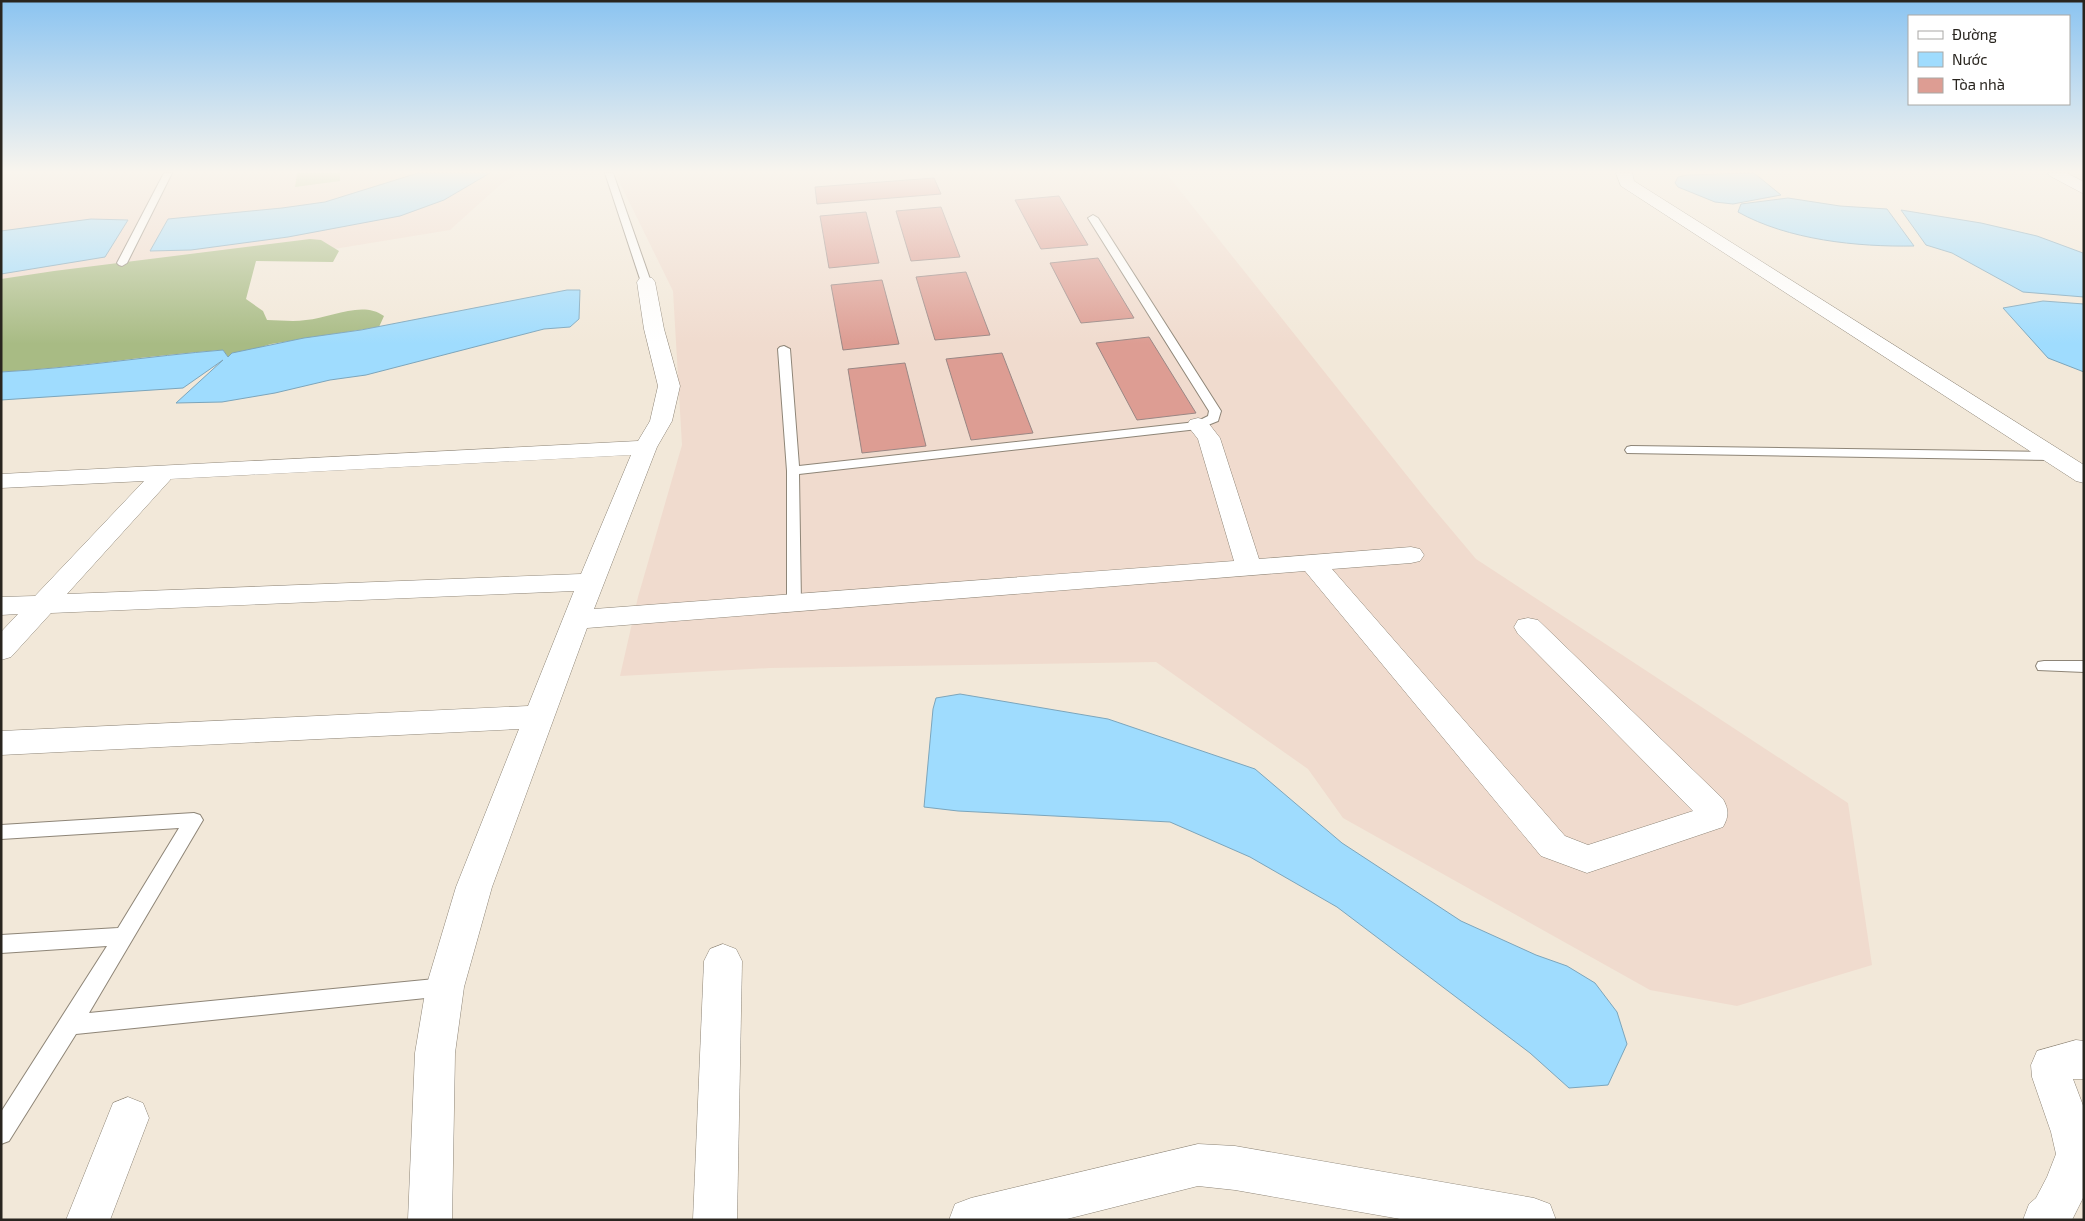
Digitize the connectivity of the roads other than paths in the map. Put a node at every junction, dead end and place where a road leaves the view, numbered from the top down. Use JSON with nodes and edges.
{"nodes":[{"id":1,"x":139,"y":230,"type":"edge"},
{"id":2,"x":628,"y":230,"type":"edge"},
{"id":3,"x":1101,"y":230,"type":"edge"},
{"id":4,"x":1700,"y":230,"type":"edge"},
{"id":5,"x":122,"y":264,"type":"dead end"},
{"id":6,"x":646,"y":282,"type":"joint"},
{"id":7,"x":784,"y":349,"type":"dead end"},
{"id":8,"x":1198,"y":425,"type":"junction"},
{"id":9,"x":646,"y":447,"type":"junction"},
{"id":10,"x":1632,"y":450,"type":"dead end"},
{"id":11,"x":2054,"y":456,"type":"junction"},
{"id":12,"x":793,"y":471,"type":"junction"},
{"id":13,"x":164,"y":473,"type":"junction"},
{"id":14,"x":2084,"y":476,"type":"edge"},
{"id":15,"x":1,"y":481,"type":"edge"},
{"id":16,"x":1412,"y":555,"type":"dead end"},
{"id":17,"x":1312,"y":563,"type":"junction"},
{"id":18,"x":1249,"y":568,"type":"junction"},
{"id":19,"x":591,"y":582,"type":"junction"},
{"id":20,"x":794,"y":603,"type":"junction"},
{"id":21,"x":41,"y":605,"type":"junction"},
{"id":22,"x":1,"y":606,"type":"edge"},
{"id":23,"x":576,"y":620,"type":"junction"},
{"id":24,"x":1528,"y":627,"type":"dead end"},
{"id":25,"x":1,"y":650,"type":"edge"},
{"id":26,"x":2044,"y":666,"type":"dead end"},
{"id":27,"x":2084,"y":667,"type":"edge"},
{"id":28,"x":539,"y":717,"type":"junction"},
{"id":29,"x":1,"y":743,"type":"edge"},
{"id":30,"x":1,"y":832,"type":"edge"},
{"id":31,"x":124,"y":936,"type":"junction"},
{"id":32,"x":1,"y":944,"type":"edge"},
{"id":33,"x":723,"y":961,"type":"dead end"},
{"id":34,"x":445,"y":987,"type":"junction"},
{"id":35,"x":70,"y":1025,"type":"junction"},
{"id":36,"x":2084,"y":1060,"type":"edge"},
{"id":37,"x":128,"y":1118,"type":"dead end"},
{"id":38,"x":1,"y":1133,"type":"edge"},
{"id":39,"x":88,"y":1220,"type":"edge"},
{"id":40,"x":430,"y":1220,"type":"edge"},
{"id":41,"x":715,"y":1220,"type":"edge"},
{"id":42,"x":971,"y":1220,"type":"edge"},
{"id":43,"x":1534,"y":1220,"type":"edge"},
{"id":44,"x":2045,"y":1220,"type":"edge"}],
"edges":[{"from":1,"to":5,"type":"lane"},
{"from":2,"to":6,"type":"lane"},
{"from":3,"to":8,"type":"lane"},
{"from":4,"to":11,"type":"street"},
{"from":6,"to":9,"type":"street"},
{"from":7,"to":12,"type":"lane"},
{"from":8,"to":12,"type":"lane"},
{"from":8,"to":18,"type":"street"},
{"from":9,"to":13,"type":"street"},
{"from":9,"to":19,"type":"street"},
{"from":10,"to":11,"type":"lane"},
{"from":11,"to":14,"type":"street"},
{"from":12,"to":20,"type":"lane"},
{"from":13,"to":15,"type":"street"},
{"from":13,"to":21,"type":"street"},
{"from":16,"to":17,"type":"street"},
{"from":17,"to":18,"type":"street"},
{"from":17,"to":24,"type":"street"},
{"from":18,"to":20,"type":"street"},
{"from":19,"to":21,"type":"street"},
{"from":19,"to":23,"type":"street"},
{"from":20,"to":23,"type":"street"},
{"from":21,"to":22,"type":"street"},
{"from":21,"to":25,"type":"street"},
{"from":23,"to":28,"type":"street"},
{"from":26,"to":27,"type":"lane"},
{"from":28,"to":29,"type":"street"},
{"from":28,"to":34,"type":"street"},
{"from":30,"to":31,"type":"lane"},
{"from":31,"to":32,"type":"lane"},
{"from":31,"to":35,"type":"lane"},
{"from":33,"to":41,"type":"street"},
{"from":34,"to":35,"type":"lane"},
{"from":34,"to":40,"type":"street"},
{"from":35,"to":38,"type":"lane"},
{"from":36,"to":44,"type":"street"},
{"from":37,"to":39,"type":"street"},
{"from":42,"to":43,"type":"street"}]}
